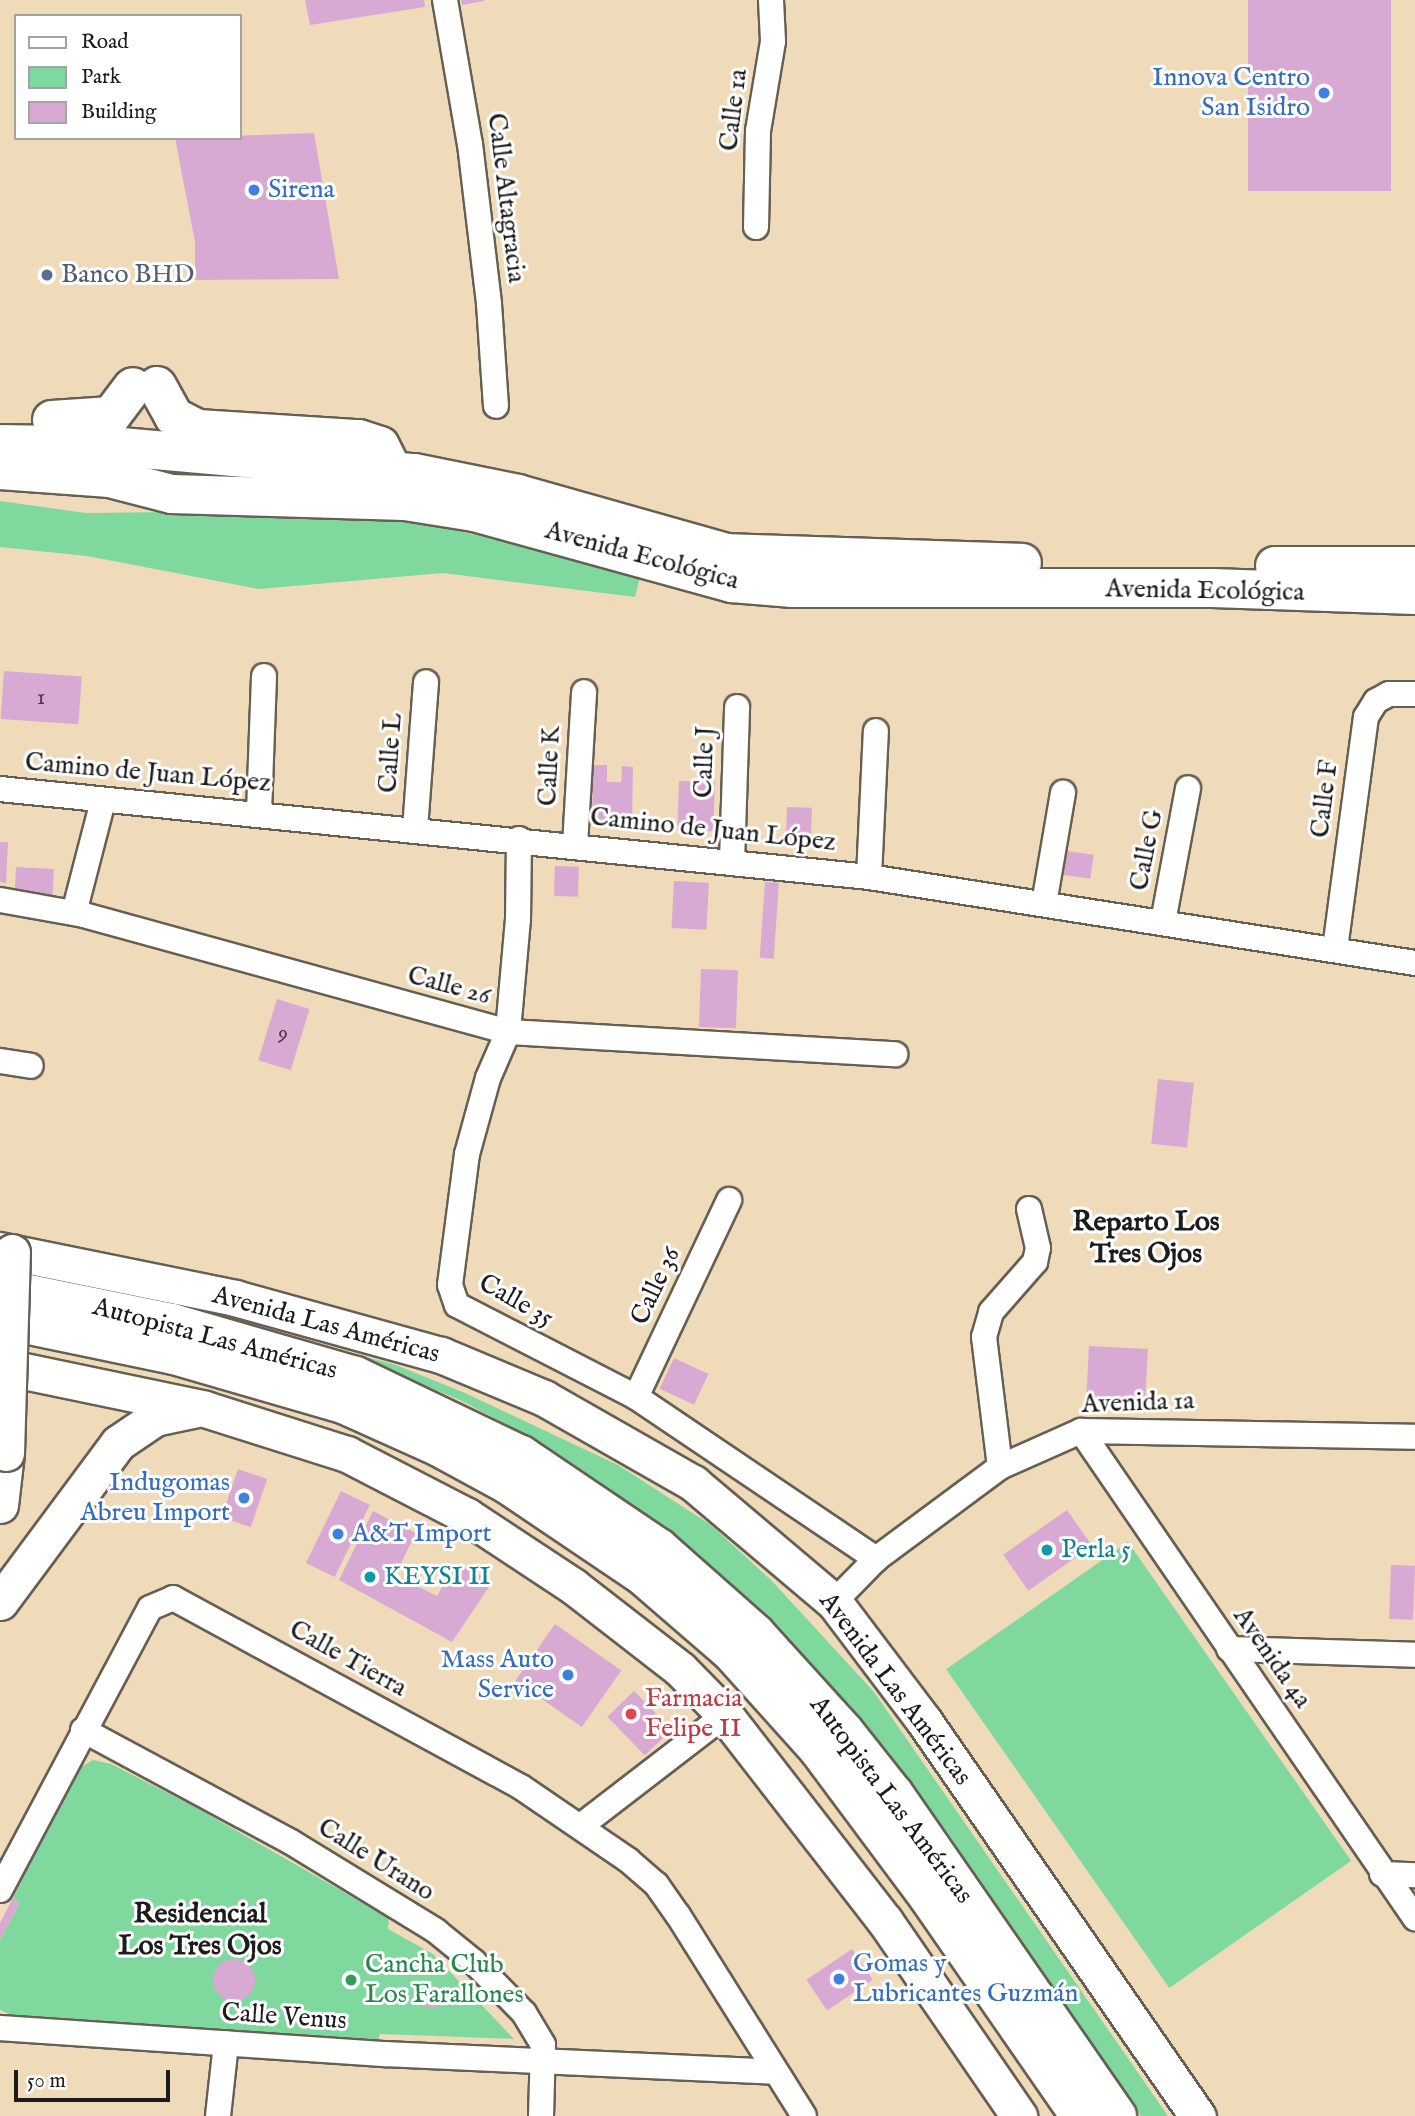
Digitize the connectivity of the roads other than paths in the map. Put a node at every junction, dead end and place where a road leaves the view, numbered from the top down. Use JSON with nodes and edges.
{"nodes":[{"id":1,"x":445,"y":0,"type":"edge"},
{"id":2,"x":771,"y":0,"type":"edge"},
{"id":3,"x":756,"y":227,"type":"dead end"},
{"id":4,"x":496,"y":406,"type":"dead end"},
{"id":5,"x":0,"y":425,"type":"edge"},
{"id":6,"x":0,"y":444,"type":"edge"},
{"id":7,"x":138,"y":450,"type":"junction"},
{"id":8,"x":0,"y":454,"type":"edge"},
{"id":9,"x":0,"y":470,"type":"edge"},
{"id":10,"x":393,"y":472,"type":"junction"},
{"id":11,"x":299,"y":495,"type":"junction"},
{"id":12,"x":1415,"y":566,"type":"edge"},
{"id":13,"x":1415,"y":594,"type":"edge"},
{"id":14,"x":264,"y":676,"type":"dead end"},
{"id":15,"x":426,"y":682,"type":"dead end"},
{"id":16,"x":584,"y":692,"type":"dead end"},
{"id":17,"x":1415,"y":694,"type":"edge"},
{"id":18,"x":737,"y":707,"type":"dead end"},
{"id":19,"x":876,"y":731,"type":"dead end"},
{"id":20,"x":1188,"y":788,"type":"dead end"},
{"id":21,"x":0,"y":789,"type":"edge"},
{"id":22,"x":1063,"y":793,"type":"dead end"},
{"id":23,"x":103,"y":801,"type":"junction"},
{"id":24,"x":259,"y":813,"type":"junction"},
{"id":25,"x":415,"y":829,"type":"junction"},
{"id":26,"x":519,"y":839,"type":"junction"},
{"id":27,"x":575,"y":845,"type":"junction"},
{"id":28,"x":732,"y":861,"type":"junction"},
{"id":29,"x":869,"y":877,"type":"junction"},
{"id":30,"x":0,"y":900,"type":"edge"},
{"id":31,"x":1044,"y":904,"type":"junction"},
{"id":32,"x":75,"y":913,"type":"junction"},
{"id":33,"x":1164,"y":922,"type":"junction"},
{"id":34,"x":1335,"y":949,"type":"junction"},
{"id":35,"x":1415,"y":963,"type":"edge"},
{"id":36,"x":508,"y":1032,"type":"junction"},
{"id":37,"x":895,"y":1054,"type":"dead end"},
{"id":38,"x":0,"y":1062,"type":"edge"},
{"id":39,"x":31,"y":1066,"type":"dead end"},
{"id":40,"x":729,"y":1200,"type":"dead end"},
{"id":41,"x":1029,"y":1209,"type":"dead end"},
{"id":42,"x":6,"y":1251,"type":"edge"},
{"id":43,"x":0,"y":1288,"type":"edge"},
{"id":44,"x":0,"y":1319,"type":"edge"},
{"id":45,"x":0,"y":1366,"type":"edge"},
{"id":46,"x":636,"y":1397,"type":"junction"},
{"id":47,"x":205,"y":1409,"type":"junction"},
{"id":48,"x":1081,"y":1432,"type":"junction"},
{"id":49,"x":1415,"y":1437,"type":"edge"},
{"id":50,"x":1000,"y":1467,"type":"junction"},
{"id":51,"x":0,"y":1505,"type":"edge"},
{"id":52,"x":876,"y":1559,"type":"junction"},
{"id":53,"x":0,"y":1602,"type":"edge"},
{"id":54,"x":834,"y":1602,"type":"junction"},
{"id":55,"x":1229,"y":1649,"type":"junction"},
{"id":56,"x":1415,"y":1655,"type":"edge"},
{"id":57,"x":725,"y":1715,"type":"junction"},
{"id":58,"x":83,"y":1730,"type":"junction"},
{"id":59,"x":582,"y":1825,"type":"junction"},
{"id":60,"x":1382,"y":1874,"type":"junction"},
{"id":61,"x":1415,"y":1875,"type":"edge"},
{"id":62,"x":0,"y":1890,"type":"edge"},
{"id":63,"x":1415,"y":1918,"type":"edge"},
{"id":64,"x":0,"y":2028,"type":"edge"},
{"id":65,"x":226,"y":2043,"type":"junction"},
{"id":66,"x":544,"y":2062,"type":"junction"},
{"id":67,"x":774,"y":2072,"type":"junction"},
{"id":68,"x":218,"y":2116,"type":"edge"},
{"id":69,"x":541,"y":2116,"type":"edge"},
{"id":70,"x":804,"y":2116,"type":"edge"},
{"id":71,"x":1019,"y":2116,"type":"edge"},
{"id":72,"x":1080,"y":2116,"type":"edge"},
{"id":73,"x":1118,"y":2116,"type":"edge"},
{"id":74,"x":1198,"y":2116,"type":"edge"}],
"edges":[{"from":1,"to":4,"type":"street","name":"Calle Altagracia"},
{"from":2,"to":3,"type":"street","name":"Calle 1a"},
{"from":5,"to":10,"type":"main road"},
{"from":6,"to":7,"type":"main road","name":"Avenida Ecológica"},
{"from":7,"to":8,"type":"main road"},
{"from":7,"to":10,"type":"main road","name":"Avenida Ecológica"},
{"from":7,"to":11,"type":"main road"},
{"from":9,"to":11,"type":"main road","name":"Avenida Ecológica"},
{"from":10,"to":12,"type":"main road","name":"Avenida Ecológica"},
{"from":11,"to":13,"type":"main road","name":"Avenida Ecológica"},
{"from":14,"to":24,"type":"street"},
{"from":15,"to":25,"type":"street","name":"Calle L"},
{"from":16,"to":27,"type":"street","name":"Calle K"},
{"from":17,"to":34,"type":"street","name":"Calle F"},
{"from":18,"to":28,"type":"street","name":"Calle J"},
{"from":19,"to":29,"type":"street"},
{"from":20,"to":33,"type":"street","name":"Calle G"},
{"from":21,"to":23,"type":"street","name":"Camino de Juan López"},
{"from":22,"to":31,"type":"street"},
{"from":23,"to":24,"type":"street","name":"Camino de Juan López"},
{"from":23,"to":32,"type":"street"},
{"from":24,"to":25,"type":"street","name":"Camino de Juan López"},
{"from":25,"to":26,"type":"street","name":"Camino de Juan López"},
{"from":26,"to":27,"type":"street","name":"Camino de Juan López"},
{"from":26,"to":36,"type":"street","name":"Calle 35"},
{"from":27,"to":28,"type":"street","name":"Camino de Juan López"},
{"from":28,"to":29,"type":"street","name":"Camino de Juan López"},
{"from":29,"to":31,"type":"street","name":"Camino de Juan López"},
{"from":30,"to":32,"type":"street","name":"Calle 26"},
{"from":31,"to":33,"type":"street","name":"Camino de Juan López"},
{"from":32,"to":36,"type":"street","name":"Calle 26"},
{"from":33,"to":34,"type":"street","name":"Camino de Juan López"},
{"from":34,"to":35,"type":"street","name":"Camino de Juan López"},
{"from":36,"to":37,"type":"street","name":"Calle 26"},
{"from":36,"to":46,"type":"street","name":"Calle 35"},
{"from":38,"to":39,"type":"street"},
{"from":40,"to":46,"type":"street","name":"Calle 36"},
{"from":41,"to":50,"type":"street"},
{"from":42,"to":51,"type":"street","bridge":true},
{"from":42,"to":54,"type":"street","name":"Avenida Las Américas"},
{"from":43,"to":73,"type":"main road","name":"Autopista Las Américas"},
{"from":44,"to":72,"type":"main road","name":"Autopista Las Américas"},
{"from":45,"to":47,"type":"street"},
{"from":46,"to":52,"type":"street","name":"Calle 35"},
{"from":47,"to":53,"type":"street"},
{"from":47,"to":57,"type":"street"},
{"from":48,"to":49,"type":"street","name":"Avenida 1a"},
{"from":48,"to":50,"type":"street","name":"Avenida 1a"},
{"from":48,"to":55,"type":"street","name":"Avenida 4a"},
{"from":50,"to":52,"type":"street","name":"Avenida 1a"},
{"from":52,"to":54,"type":"street","name":"Avenida 1a"},
{"from":54,"to":74,"type":"street","name":"Avenida Las Américas"},
{"from":55,"to":56,"type":"street"},
{"from":55,"to":60,"type":"street","name":"Avenida 4a"},
{"from":57,"to":59,"type":"street"},
{"from":57,"to":71,"type":"street"},
{"from":58,"to":59,"type":"street","name":"Calle Tierra"},
{"from":58,"to":62,"type":"street","name":"Calle Tierra"},
{"from":58,"to":66,"type":"street","name":"Calle Urano"},
{"from":59,"to":67,"type":"street","name":"Calle Tierra"},
{"from":60,"to":61,"type":"street"},
{"from":60,"to":63,"type":"street","name":"Avenida 4a"},
{"from":64,"to":65,"type":"street","name":"Calle Venus"},
{"from":65,"to":66,"type":"street","name":"Calle Venus"},
{"from":65,"to":68,"type":"street"},
{"from":66,"to":67,"type":"street","name":"Calle Venus"},
{"from":66,"to":69,"type":"street","name":"Calle Urano"},
{"from":67,"to":70,"type":"street","name":"Calle Tierra"}]}
